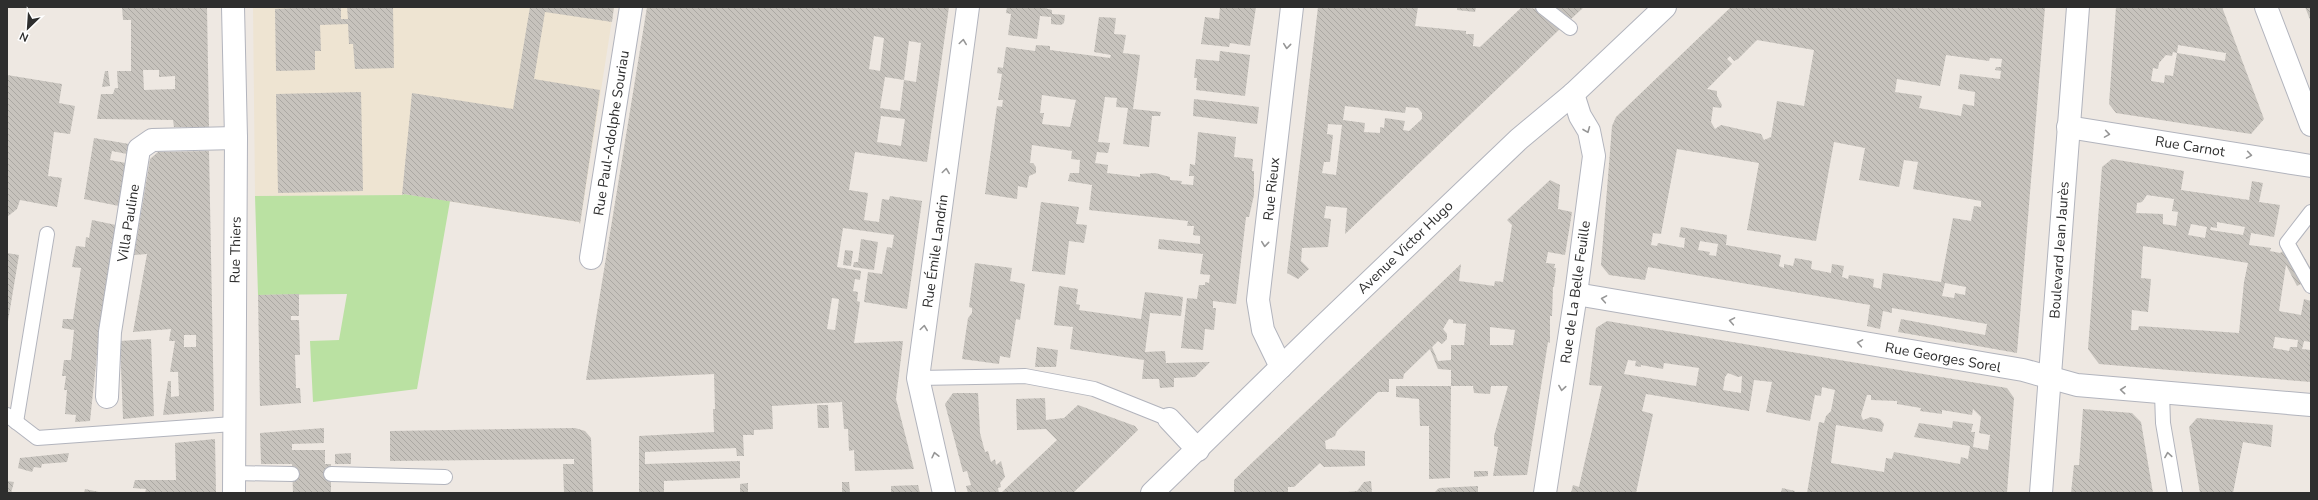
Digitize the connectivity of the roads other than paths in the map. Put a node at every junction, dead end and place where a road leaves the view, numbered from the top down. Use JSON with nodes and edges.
{"nodes":[{"id":1,"x":233,"y":7,"type":"edge"},
{"id":2,"x":631,"y":7,"type":"edge"},
{"id":3,"x":968,"y":7,"type":"edge"},
{"id":4,"x":1292,"y":7,"type":"edge"},
{"id":5,"x":1543,"y":7,"type":"edge"},
{"id":6,"x":1664,"y":7,"type":"edge"},
{"id":7,"x":2078,"y":7,"type":"edge"},
{"id":8,"x":2266,"y":7,"type":"edge"},
{"id":9,"x":1570,"y":28,"type":"dead end"},
{"id":10,"x":1573,"y":94,"type":"junction"},
{"id":11,"x":2311,"y":125,"type":"edge"},
{"id":12,"x":2068,"y":127,"type":"junction"},
{"id":13,"x":236,"y":138,"type":"junction"},
{"id":14,"x":2311,"y":166,"type":"edge"},
{"id":15,"x":2311,"y":212,"type":"edge"},
{"id":16,"x":48,"y":234,"type":"dead end"},
{"id":17,"x":591,"y":258,"type":"dead end"},
{"id":18,"x":2311,"y":286,"type":"edge"},
{"id":19,"x":1576,"y":294,"type":"junction"},
{"id":20,"x":1281,"y":367,"type":"junction"},
{"id":21,"x":918,"y":378,"type":"junction"},
{"id":22,"x":2050,"y":378,"type":"junction"},
{"id":23,"x":2162,"y":393,"type":"junction"},
{"id":24,"x":107,"y":397,"type":"dead end"},
{"id":25,"x":2311,"y":405,"type":"edge"},
{"id":26,"x":12,"y":419,"type":"edge"},
{"id":27,"x":1169,"y":420,"type":"joint"},
{"id":28,"x":233,"y":424,"type":"junction"},
{"id":29,"x":1198,"y":450,"type":"junction"},
{"id":30,"x":292,"y":474,"type":"dead end"},
{"id":31,"x":331,"y":474,"type":"dead end"},
{"id":32,"x":445,"y":477,"type":"dead end"},
{"id":33,"x":234,"y":483,"type":"edge"},
{"id":34,"x":944,"y":493,"type":"edge"},
{"id":35,"x":1152,"y":493,"type":"edge"},
{"id":36,"x":1545,"y":493,"type":"edge"},
{"id":37,"x":2041,"y":493,"type":"edge"},
{"id":38,"x":2175,"y":493,"type":"edge"}],
"edges":[{"from":1,"to":13,"type":"street","name":"Rue Thiers"},
{"from":2,"to":17,"type":"street","name":"Rue Paul-Adolphe Souriau"},
{"from":21,"to":3,"type":"street","name":"Rue Émile Landrin","one_way":true},
{"from":4,"to":20,"type":"street","name":"Rue Rieux","one_way":true},
{"from":5,"to":9,"type":"lane"},
{"from":6,"to":10,"type":"street","name":"Avenue Victor Hugo"},
{"from":7,"to":12,"type":"street","name":"Boulevard Jean Jaurès"},
{"from":8,"to":11,"type":"street"},
{"from":10,"to":19,"type":"street","name":"Rue de La Belle Feuille","one_way":true},
{"from":10,"to":20,"type":"street","name":"Avenue Victor Hugo"},
{"from":12,"to":14,"type":"street","name":"Rue Carnot","one_way":true},
{"from":12,"to":22,"type":"street","name":"Boulevard Jean Jaurès"},
{"from":13,"to":24,"type":"street","name":"Villa Pauline"},
{"from":13,"to":28,"type":"street","name":"Rue Thiers"},
{"from":15,"to":18,"type":"lane"},
{"from":16,"to":26,"type":"lane"},
{"from":22,"to":19,"type":"street","name":"Rue Georges Sorel","one_way":true},
{"from":19,"to":36,"type":"street","name":"Rue de La Belle Feuille","one_way":true},
{"from":20,"to":29,"type":"street","name":"Avenue Victor Hugo"},
{"from":21,"to":27,"type":"lane"},
{"from":34,"to":21,"type":"street","name":"Rue Émile Landrin","one_way":true},
{"from":23,"to":22,"type":"street","name":"Rue Georges Sorel","one_way":true},
{"from":22,"to":37,"type":"street","name":"Boulevard Jean Jaurès"},
{"from":23,"to":25,"type":"street","name":"Rue Georges Sorel"},
{"from":38,"to":23,"type":"lane","one_way":true},
{"from":26,"to":28,"type":"lane"},
{"from":27,"to":29,"type":"street"},
{"from":28,"to":33,"type":"street","name":"Rue Thiers"},
{"from":29,"to":35,"type":"street","name":"Avenue Victor Hugo"},
{"from":30,"to":33,"type":"lane"},
{"from":31,"to":32,"type":"lane"}]}
